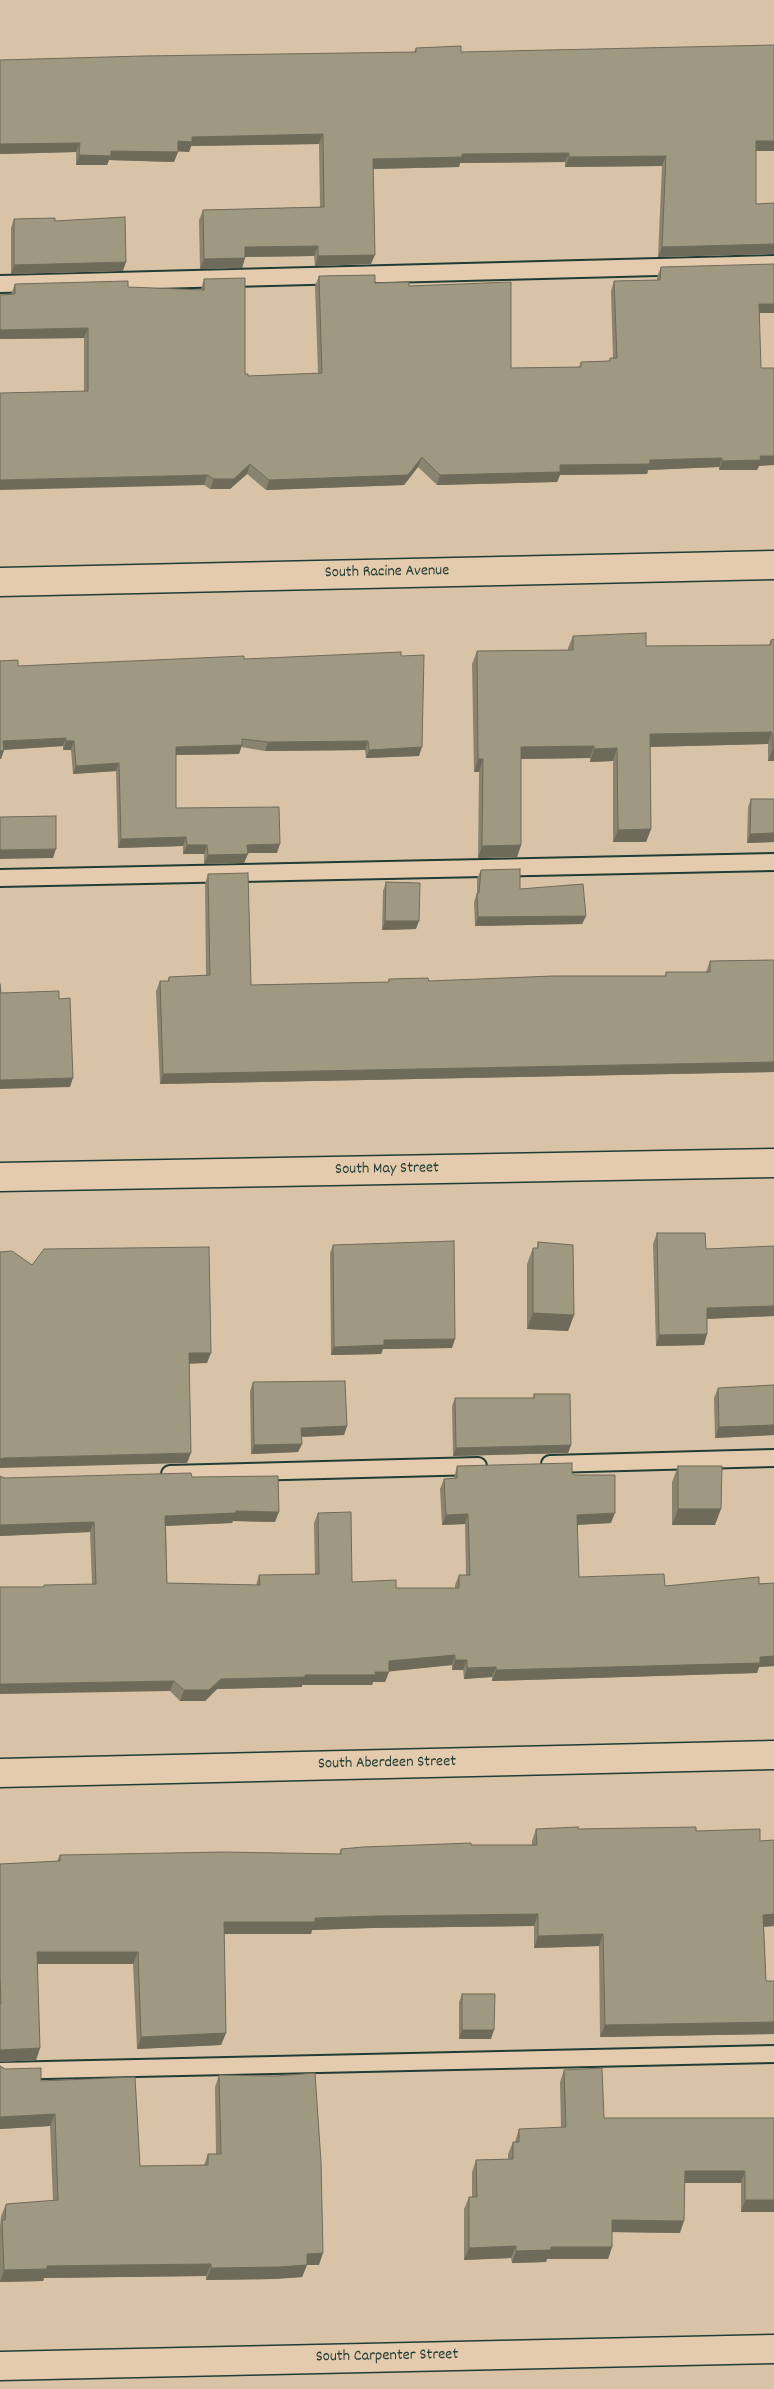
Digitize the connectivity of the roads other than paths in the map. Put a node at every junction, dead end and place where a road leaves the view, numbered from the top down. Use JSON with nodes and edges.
{"nodes":[{"id":1,"x":774,"y":264,"type":"edge"},
{"id":2,"x":0,"y":284,"type":"edge"},
{"id":3,"x":774,"y":565,"type":"edge"},
{"id":4,"x":0,"y":582,"type":"edge"},
{"id":5,"x":774,"y":862,"type":"edge"},
{"id":6,"x":0,"y":878,"type":"edge"},
{"id":7,"x":774,"y":1163,"type":"edge"},
{"id":8,"x":0,"y":1177,"type":"edge"},
{"id":9,"x":774,"y":1458,"type":"edge"},
{"id":10,"x":536,"y":1464,"type":"edge"},
{"id":11,"x":496,"y":1465,"type":"edge"},
{"id":12,"x":159,"y":1474,"type":"edge"},
{"id":13,"x":774,"y":1755,"type":"edge"},
{"id":14,"x":0,"y":1773,"type":"edge"},
{"id":15,"x":774,"y":2054,"type":"edge"},
{"id":16,"x":0,"y":2071,"type":"edge"},
{"id":17,"x":774,"y":2349,"type":"edge"},
{"id":18,"x":0,"y":2366,"type":"edge"}],
"edges":[{"from":1,"to":2,"type":"lane"},
{"from":3,"to":4,"type":"street","name":"South Racine Avenue"},
{"from":5,"to":6,"type":"lane"},
{"from":7,"to":8,"type":"street","name":"South May Street"},
{"from":9,"to":10,"type":"lane"},
{"from":11,"to":12,"type":"lane"},
{"from":13,"to":14,"type":"street","name":"South Aberdeen Street"},
{"from":15,"to":16,"type":"lane"},
{"from":17,"to":18,"type":"street","name":"South Carpenter Street"}]}
